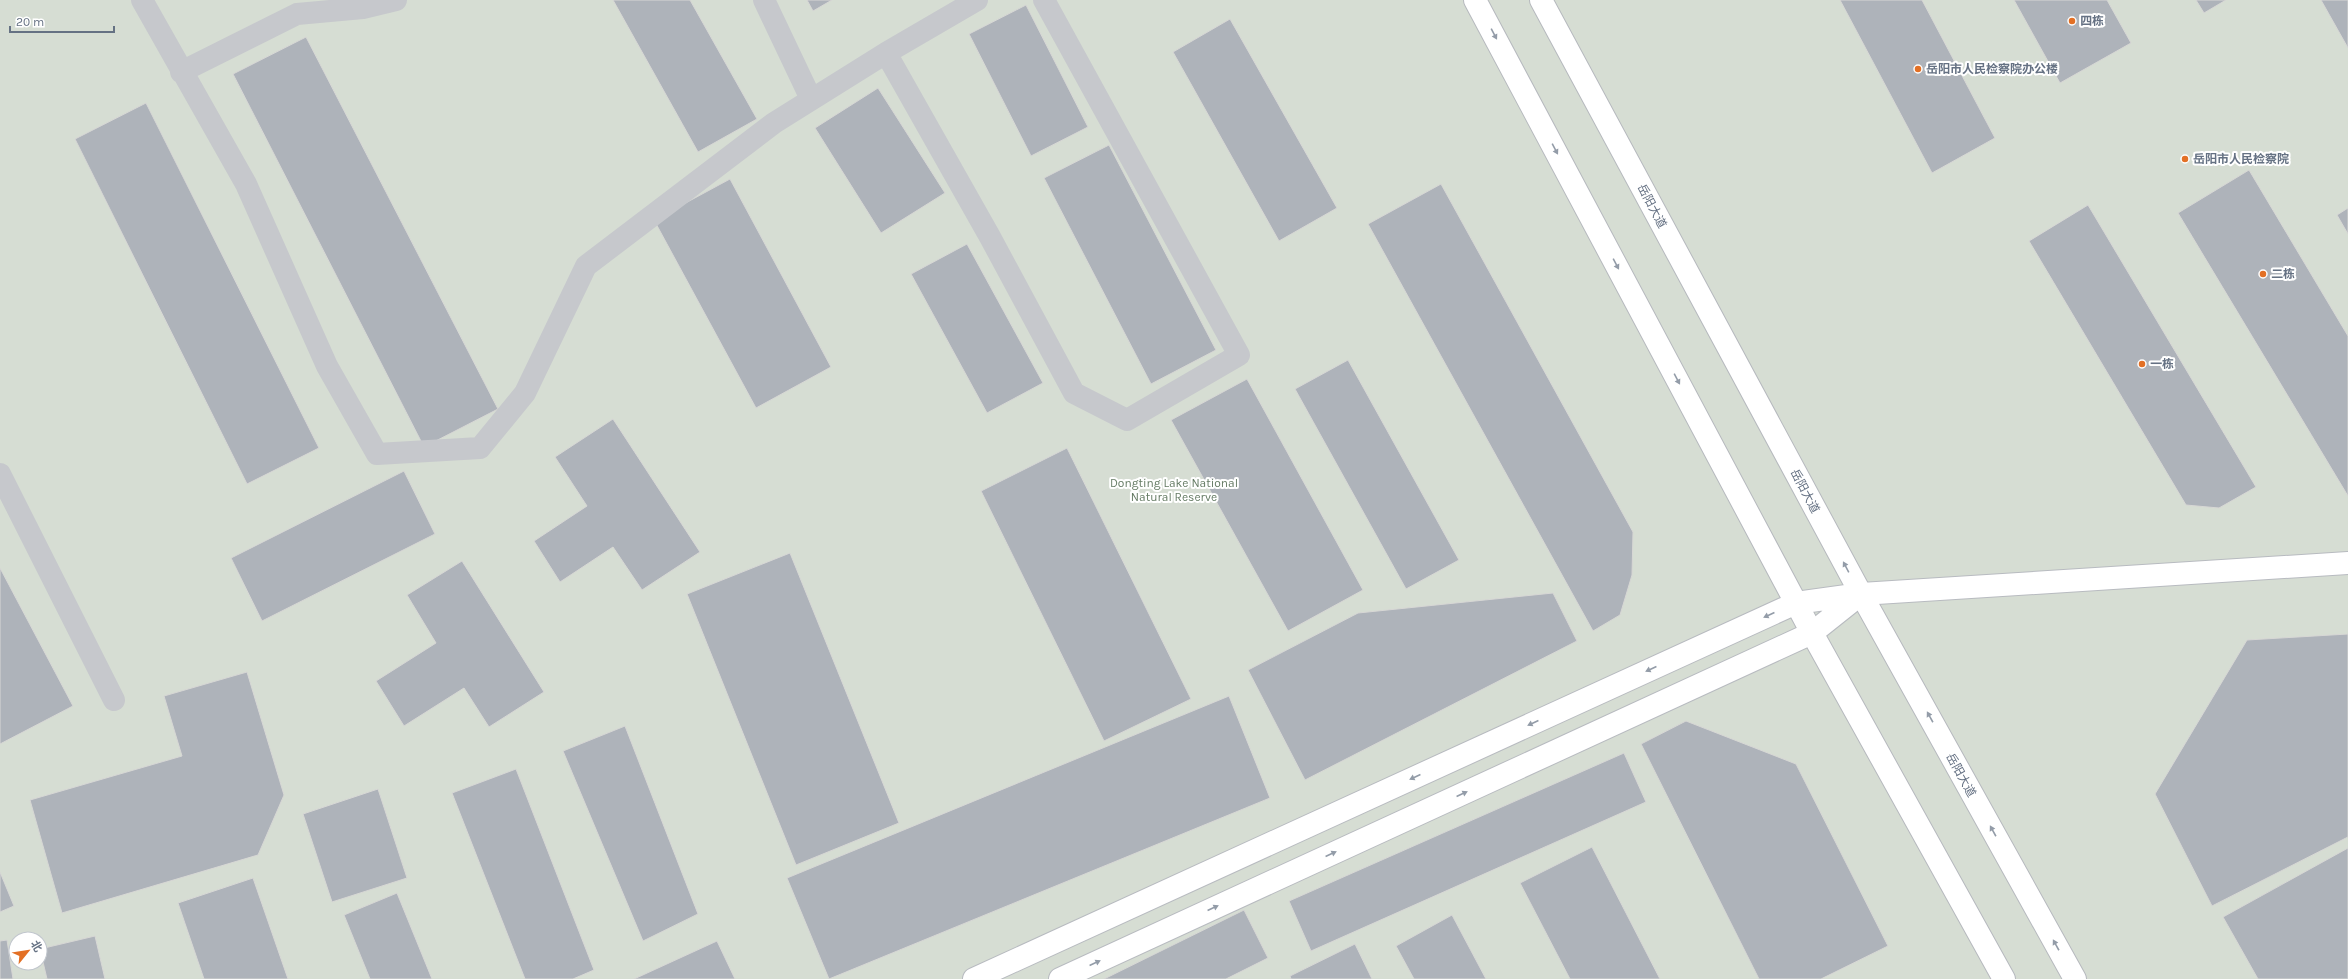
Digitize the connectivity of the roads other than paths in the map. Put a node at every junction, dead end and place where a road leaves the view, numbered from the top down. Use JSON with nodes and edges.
{"nodes":[{"id":1,"x":142,"y":0,"type":"edge"},
{"id":2,"x":396,"y":0,"type":"edge"},
{"id":3,"x":764,"y":0,"type":"edge"},
{"id":4,"x":976,"y":0,"type":"edge"},
{"id":5,"x":1044,"y":0,"type":"edge"},
{"id":6,"x":1475,"y":0,"type":"edge"},
{"id":7,"x":1541,"y":0,"type":"edge"},
{"id":8,"x":886,"y":52,"type":"junction"},
{"id":9,"x":181,"y":72,"type":"junction"},
{"id":10,"x":812,"y":99,"type":"junction"},
{"id":11,"x":0,"y":474,"type":"edge"},
{"id":12,"x":2348,"y":563,"type":"edge"},
{"id":13,"x":1861,"y":594,"type":"junction"},
{"id":14,"x":1796,"y":603,"type":"junction"},
{"id":15,"x":1812,"y":633,"type":"junction"},
{"id":16,"x":114,"y":700,"type":"dead end"},
{"id":17,"x":974,"y":979,"type":"edge"},
{"id":18,"x":1060,"y":979,"type":"edge"},
{"id":19,"x":2004,"y":979,"type":"edge"},
{"id":20,"x":2075,"y":979,"type":"edge"}],
"edges":[{"from":1,"to":9,"type":"street"},
{"from":2,"to":9,"type":"street"},
{"from":3,"to":10,"type":"street"},
{"from":4,"to":8,"type":"street"},
{"from":5,"to":8,"type":"street"},
{"from":6,"to":14,"type":"main road","one_way":true},
{"from":13,"to":7,"type":"main road","name":"岳阳大道","one_way":true},
{"from":8,"to":10,"type":"street"},
{"from":9,"to":10,"type":"street"},
{"from":11,"to":16,"type":"street"},
{"from":12,"to":13,"type":"main road"},
{"from":13,"to":14,"type":"main road"},
{"from":13,"to":15,"type":"main road"},
{"from":20,"to":13,"type":"main road","name":"岳阳大道","one_way":true},
{"from":14,"to":15,"type":"main road"},
{"from":14,"to":17,"type":"main road","one_way":true},
{"from":18,"to":15,"type":"main road","one_way":true},
{"from":15,"to":19,"type":"main road"}]}
